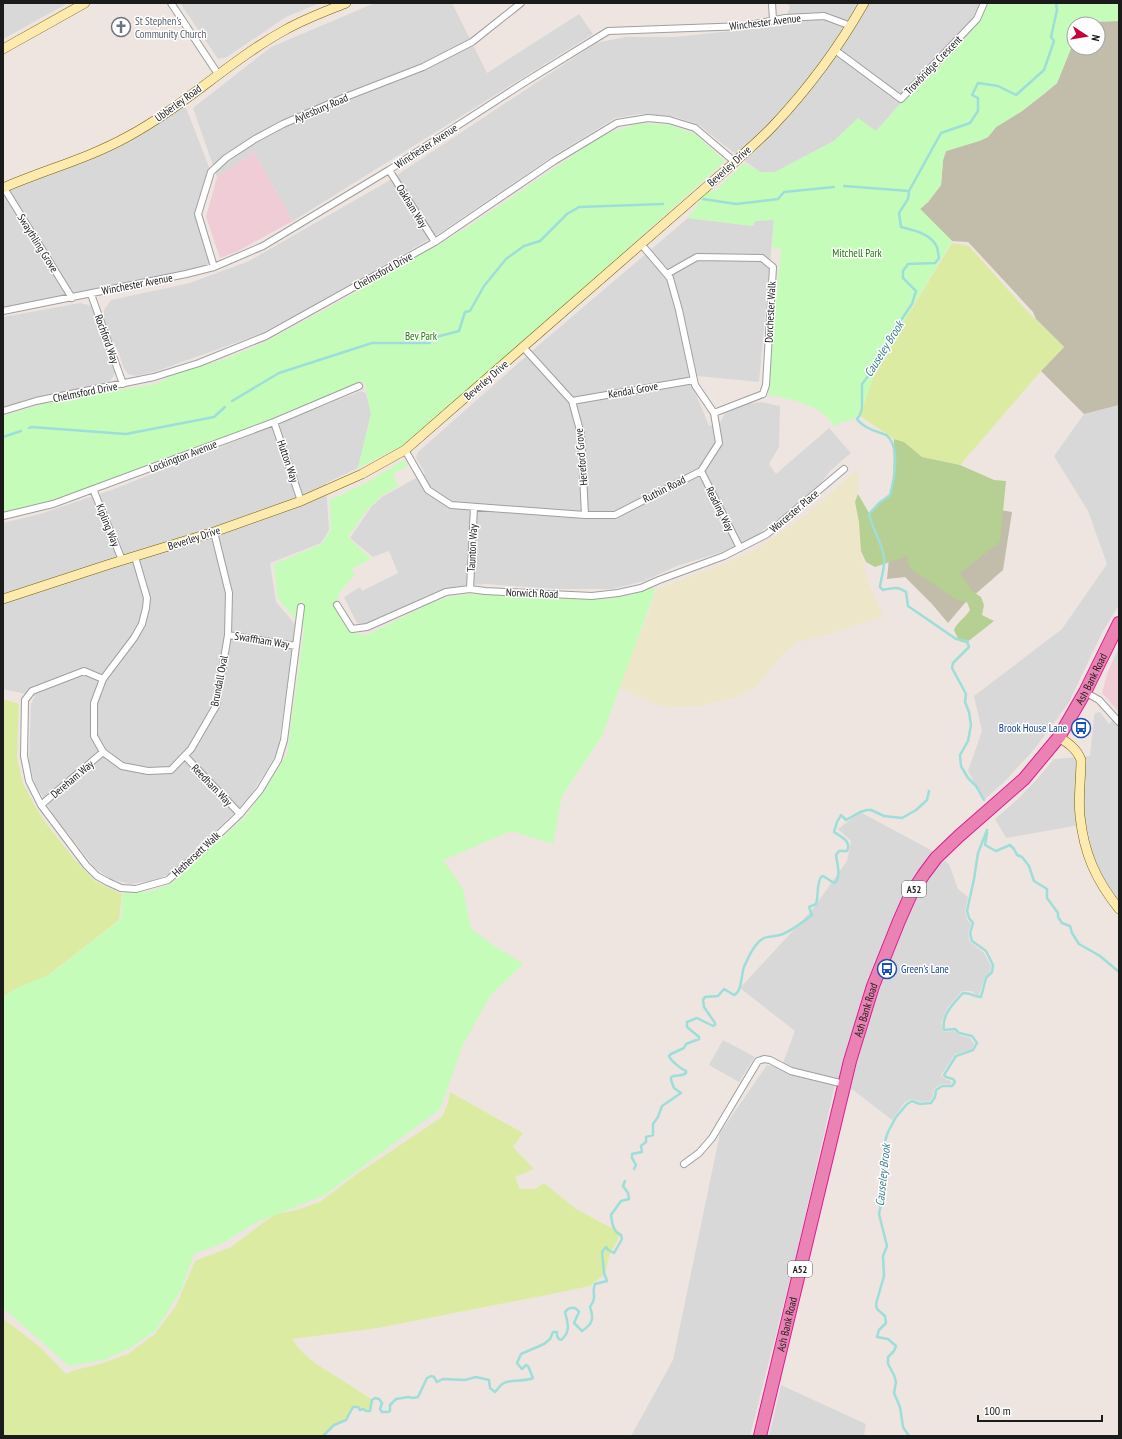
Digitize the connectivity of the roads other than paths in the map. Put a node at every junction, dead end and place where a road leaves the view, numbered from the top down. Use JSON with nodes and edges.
{"nodes":[{"id":1,"x":85,"y":3,"type":"edge"},
{"id":2,"x":171,"y":3,"type":"edge"},
{"id":3,"x":346,"y":3,"type":"edge"},
{"id":4,"x":521,"y":3,"type":"edge"},
{"id":5,"x":772,"y":3,"type":"edge"},
{"id":6,"x":864,"y":3,"type":"edge"},
{"id":7,"x":984,"y":3,"type":"edge"},
{"id":8,"x":773,"y":20,"type":"junction"},
{"id":9,"x":851,"y":26,"type":"junction"},
{"id":10,"x":3,"y":49,"type":"edge"},
{"id":11,"x":835,"y":50,"type":"junction"},
{"id":12,"x":218,"y":74,"type":"junction"},
{"id":13,"x":735,"y":162,"type":"junction"},
{"id":14,"x":389,"y":170,"type":"junction"},
{"id":15,"x":3,"y":188,"type":"edge"},
{"id":16,"x":435,"y":242,"type":"junction"},
{"id":17,"x":641,"y":244,"type":"junction"},
{"id":18,"x":214,"y":267,"type":"junction"},
{"id":19,"x":667,"y":274,"type":"junction"},
{"id":20,"x":90,"y":294,"type":"junction"},
{"id":21,"x":72,"y":298,"type":"junction"},
{"id":22,"x":3,"y":311,"type":"edge"},
{"id":23,"x":523,"y":347,"type":"junction"},
{"id":24,"x":694,"y":380,"type":"junction"},
{"id":25,"x":124,"y":384,"type":"junction"},
{"id":26,"x":359,"y":386,"type":"dead end"},
{"id":27,"x":572,"y":401,"type":"junction"},
{"id":28,"x":3,"y":411,"type":"edge"},
{"id":29,"x":714,"y":413,"type":"junction"},
{"id":30,"x":274,"y":422,"type":"junction"},
{"id":31,"x":405,"y":450,"type":"junction"},
{"id":32,"x":844,"y":469,"type":"dead end"},
{"id":33,"x":701,"y":471,"type":"junction"},
{"id":34,"x":93,"y":489,"type":"junction"},
{"id":35,"x":301,"y":501,"type":"junction"},
{"id":36,"x":474,"y":507,"type":"junction"},
{"id":37,"x":585,"y":515,"type":"junction"},
{"id":38,"x":3,"y":516,"type":"edge"},
{"id":39,"x":214,"y":532,"type":"junction"},
{"id":40,"x":740,"y":548,"type":"junction"},
{"id":41,"x":135,"y":557,"type":"junction"},
{"id":42,"x":122,"y":560,"type":"junction"},
{"id":43,"x":470,"y":589,"type":"junction"},
{"id":44,"x":3,"y":599,"type":"edge"},
{"id":45,"x":337,"y":605,"type":"dead end"},
{"id":46,"x":301,"y":607,"type":"dead end"},
{"id":47,"x":1117,"y":626,"type":"edge"},
{"id":48,"x":228,"y":635,"type":"junction"},
{"id":49,"x":296,"y":646,"type":"junction"},
{"id":50,"x":103,"y":679,"type":"junction"},
{"id":51,"x":1085,"y":692,"type":"junction"},
{"id":52,"x":1119,"y":722,"type":"edge"},
{"id":53,"x":1059,"y":737,"type":"junction"},
{"id":54,"x":103,"y":752,"type":"junction"},
{"id":55,"x":185,"y":756,"type":"junction"},
{"id":56,"x":41,"y":805,"type":"junction"},
{"id":57,"x":240,"y":814,"type":"junction"},
{"id":58,"x":1119,"y":909,"type":"edge"},
{"id":59,"x":844,"y":1084,"type":"junction"},
{"id":60,"x":684,"y":1164,"type":"dead end"},
{"id":61,"x":760,"y":1436,"type":"edge"}],
"edges":[{"from":1,"to":10,"type":"street"},
{"from":2,"to":12,"type":"street"},
{"from":3,"to":12,"type":"street","name":"Ubberley Road"},
{"from":4,"to":18,"type":"street","name":"Aylesbury Road"},
{"from":5,"to":8,"type":"street"},
{"from":6,"to":9,"type":"street","name":"Beverley Drive"},
{"from":7,"to":11,"type":"street","name":"Trowbridge Crescent"},
{"from":8,"to":9,"type":"street","name":"Winchester Avenue"},
{"from":8,"to":14,"type":"street","name":"Winchester Avenue"},
{"from":9,"to":11,"type":"street","name":"Beverley Drive"},
{"from":11,"to":13,"type":"street","name":"Beverley Drive"},
{"from":12,"to":15,"type":"street","name":"Ubberley Road"},
{"from":13,"to":16,"type":"street","name":"Chelmsford Drive"},
{"from":13,"to":17,"type":"street","name":"Beverley Drive"},
{"from":14,"to":16,"type":"street","name":"Oakham Way"},
{"from":14,"to":18,"type":"street","name":"Winchester Avenue"},
{"from":15,"to":21,"type":"street","name":"Swaythling Grove"},
{"from":16,"to":25,"type":"street","name":"Chelmsford Drive"},
{"from":17,"to":19,"type":"street"},
{"from":17,"to":23,"type":"street","name":"Beverley Drive"},
{"from":18,"to":20,"type":"street","name":"Winchester Avenue"},
{"from":19,"to":24,"type":"street"},
{"from":19,"to":29,"type":"street","name":"Dorchester Walk"},
{"from":20,"to":21,"type":"street","name":"Winchester Avenue"},
{"from":20,"to":25,"type":"street","name":"Rochford Way"},
{"from":21,"to":22,"type":"street","name":"Winchester Avenue"},
{"from":23,"to":27,"type":"street","name":"Hereford Grove"},
{"from":23,"to":31,"type":"street","name":"Beverley Drive"},
{"from":24,"to":27,"type":"street","name":"Kendal Grove"},
{"from":24,"to":29,"type":"street"},
{"from":25,"to":28,"type":"street","name":"Chelmsford Drive"},
{"from":26,"to":30,"type":"street","name":"Lockington Avenue"},
{"from":27,"to":37,"type":"street","name":"Hereford Grove"},
{"from":29,"to":33,"type":"street"},
{"from":30,"to":34,"type":"street","name":"Lockington Avenue"},
{"from":30,"to":35,"type":"street","name":"Hutton Way"},
{"from":31,"to":35,"type":"street","name":"Beverley Drive"},
{"from":31,"to":36,"type":"street","name":"Ruthin Road"},
{"from":32,"to":40,"type":"street","name":"Worcester Place"},
{"from":33,"to":37,"type":"street","name":"Ruthin Road"},
{"from":33,"to":40,"type":"street","name":"Reading Way"},
{"from":34,"to":38,"type":"street","name":"Lockington Avenue"},
{"from":34,"to":42,"type":"street","name":"Kipling Way"},
{"from":35,"to":39,"type":"street","name":"Beverley Drive"},
{"from":36,"to":37,"type":"street","name":"Ruthin Road"},
{"from":36,"to":43,"type":"street","name":"Taunton Way"},
{"from":39,"to":41,"type":"street","name":"Beverley Drive"},
{"from":39,"to":48,"type":"street","name":"Brundall Oval"},
{"from":40,"to":43,"type":"street","name":"Norwich Road"},
{"from":41,"to":42,"type":"street","name":"Beverley Drive"},
{"from":41,"to":50,"type":"street","name":"Brundall Oval"},
{"from":42,"to":44,"type":"street","name":"Beverley Drive"},
{"from":43,"to":45,"type":"street","name":"Norwich Road"},
{"from":46,"to":49,"type":"street","name":"Hethersett Walk"},
{"from":47,"to":51,"type":"highway","name":"Ash Bank Road","number":"A52"},
{"from":48,"to":49,"type":"street","name":"Swaffham Way"},
{"from":48,"to":55,"type":"street","name":"Brundall Oval"},
{"from":49,"to":57,"type":"street","name":"Hethersett Walk"},
{"from":50,"to":54,"type":"street","name":"Brundall Oval"},
{"from":50,"to":56,"type":"street","name":"Hethersett Walk"},
{"from":51,"to":52,"type":"street"},
{"from":51,"to":53,"type":"highway","name":"Ash Bank Road","number":"A52"},
{"from":53,"to":58,"type":"street"},
{"from":53,"to":59,"type":"highway","name":"Ash Bank Road","number":"A52"},
{"from":54,"to":55,"type":"street","name":"Brundall Oval"},
{"from":54,"to":56,"type":"street","name":"Dereham Way"},
{"from":55,"to":57,"type":"street","name":"Reedham Way"},
{"from":56,"to":57,"type":"street","name":"Hethersett Walk"},
{"from":59,"to":60,"type":"street"},
{"from":59,"to":61,"type":"highway","name":"Ash Bank Road","number":"A52"}]}
